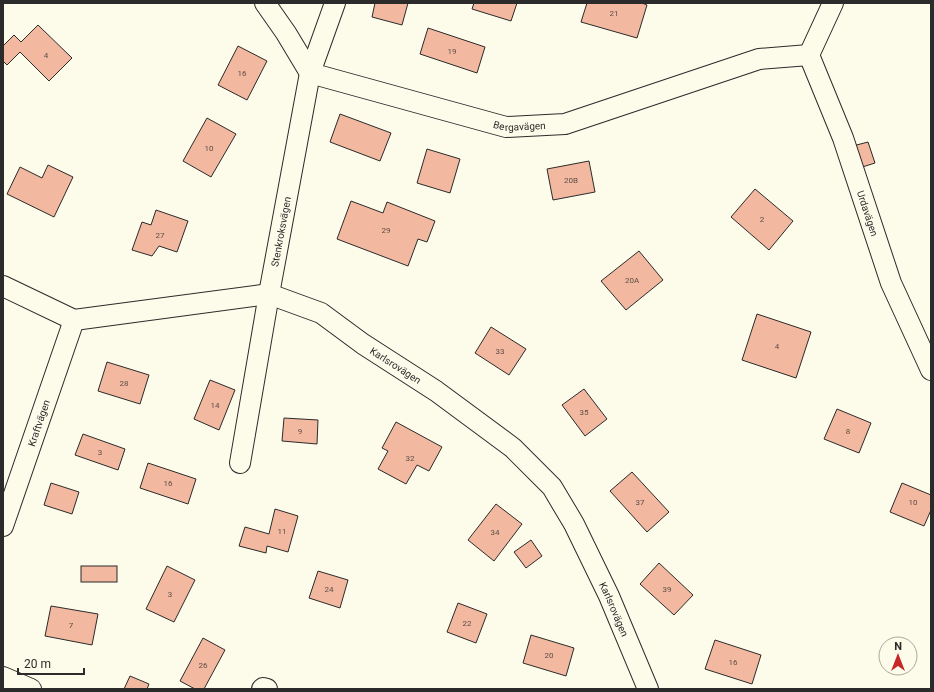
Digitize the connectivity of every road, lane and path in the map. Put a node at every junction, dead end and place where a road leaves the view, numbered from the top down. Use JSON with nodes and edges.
{"nodes":[{"id":1,"x":265,"y":3,"type":"edge"},
{"id":2,"x":335,"y":3,"type":"edge"},
{"id":3,"x":834,"y":3,"type":"edge"},
{"id":4,"x":809,"y":55,"type":"junction"},
{"id":5,"x":310,"y":73,"type":"junction"},
{"id":6,"x":3,"y":286,"type":"edge"},
{"id":7,"x":269,"y":294,"type":"junction"},
{"id":8,"x":74,"y":320,"type":"junction"},
{"id":9,"x":931,"y":370,"type":"edge"},
{"id":10,"x":240,"y":463,"type":"dead end"},
{"id":11,"x":3,"y":526,"type":"edge"},
{"id":12,"x":3,"y":677,"type":"edge"},
{"id":13,"x":31,"y":689,"type":"edge"},
{"id":14,"x":262,"y":689,"type":"edge"},
{"id":15,"x":267,"y":689,"type":"edge"},
{"id":16,"x":648,"y":689,"type":"edge"}],
"edges":[{"from":1,"to":5,"type":"street"},
{"from":2,"to":5,"type":"street","name":"Stenkroksvägen"},
{"from":3,"to":4,"type":"street"},
{"from":4,"to":5,"type":"street","name":"Bergavägen"},
{"from":4,"to":9,"type":"street","name":"Urdavägen"},
{"from":5,"to":7,"type":"street","name":"Stenkroksvägen"},
{"from":6,"to":8,"type":"street"},
{"from":7,"to":8,"type":"street","name":"Karlsrovägen"},
{"from":7,"to":10,"type":"street","name":"Stenkroksvägen"},
{"from":7,"to":16,"type":"street","name":"Karlsrovägen"},
{"from":8,"to":11,"type":"street","name":"Kraftvägen"},
{"from":12,"to":13,"type":"street"},
{"from":14,"to":15,"type":"street"}]}
